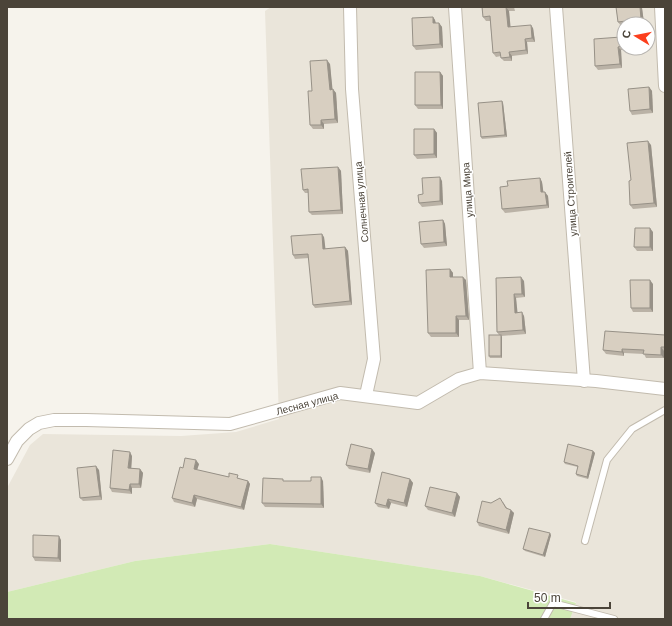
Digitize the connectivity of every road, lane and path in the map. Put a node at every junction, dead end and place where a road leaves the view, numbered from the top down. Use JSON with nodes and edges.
{"nodes":[{"id":1,"x":350,"y":7,"type":"edge"},
{"id":2,"x":455,"y":7,"type":"edge"},
{"id":3,"x":556,"y":7,"type":"edge"},
{"id":4,"x":661,"y":7,"type":"edge"},
{"id":5,"x":665,"y":86,"type":"edge"},
{"id":6,"x":480,"y":373,"type":"junction"},
{"id":7,"x":584,"y":381,"type":"junction"},
{"id":8,"x":665,"y":389,"type":"edge"},
{"id":9,"x":366,"y":395,"type":"junction"},
{"id":10,"x":665,"y":410,"type":"edge"},
{"id":11,"x":7,"y":459,"type":"edge"},
{"id":12,"x":585,"y":541,"type":"dead end"},
{"id":13,"x":544,"y":619,"type":"edge"},
{"id":14,"x":614,"y":619,"type":"edge"}],
"edges":[{"from":1,"to":9,"type":"street","name":"Солнечная улица"},
{"from":2,"to":6,"type":"street","name":"улица Мира"},
{"from":3,"to":7,"type":"street","name":"улица Строителей"},
{"from":4,"to":5,"type":"street"},
{"from":6,"to":7,"type":"street","name":"Лесная улица"},
{"from":6,"to":9,"type":"street","name":"Лесная улица"},
{"from":7,"to":8,"type":"street","name":"Лесная улица"},
{"from":9,"to":11,"type":"street","name":"Лесная улица"},
{"from":10,"to":12,"type":"lane"},
{"from":13,"to":14,"type":"lane"}]}
